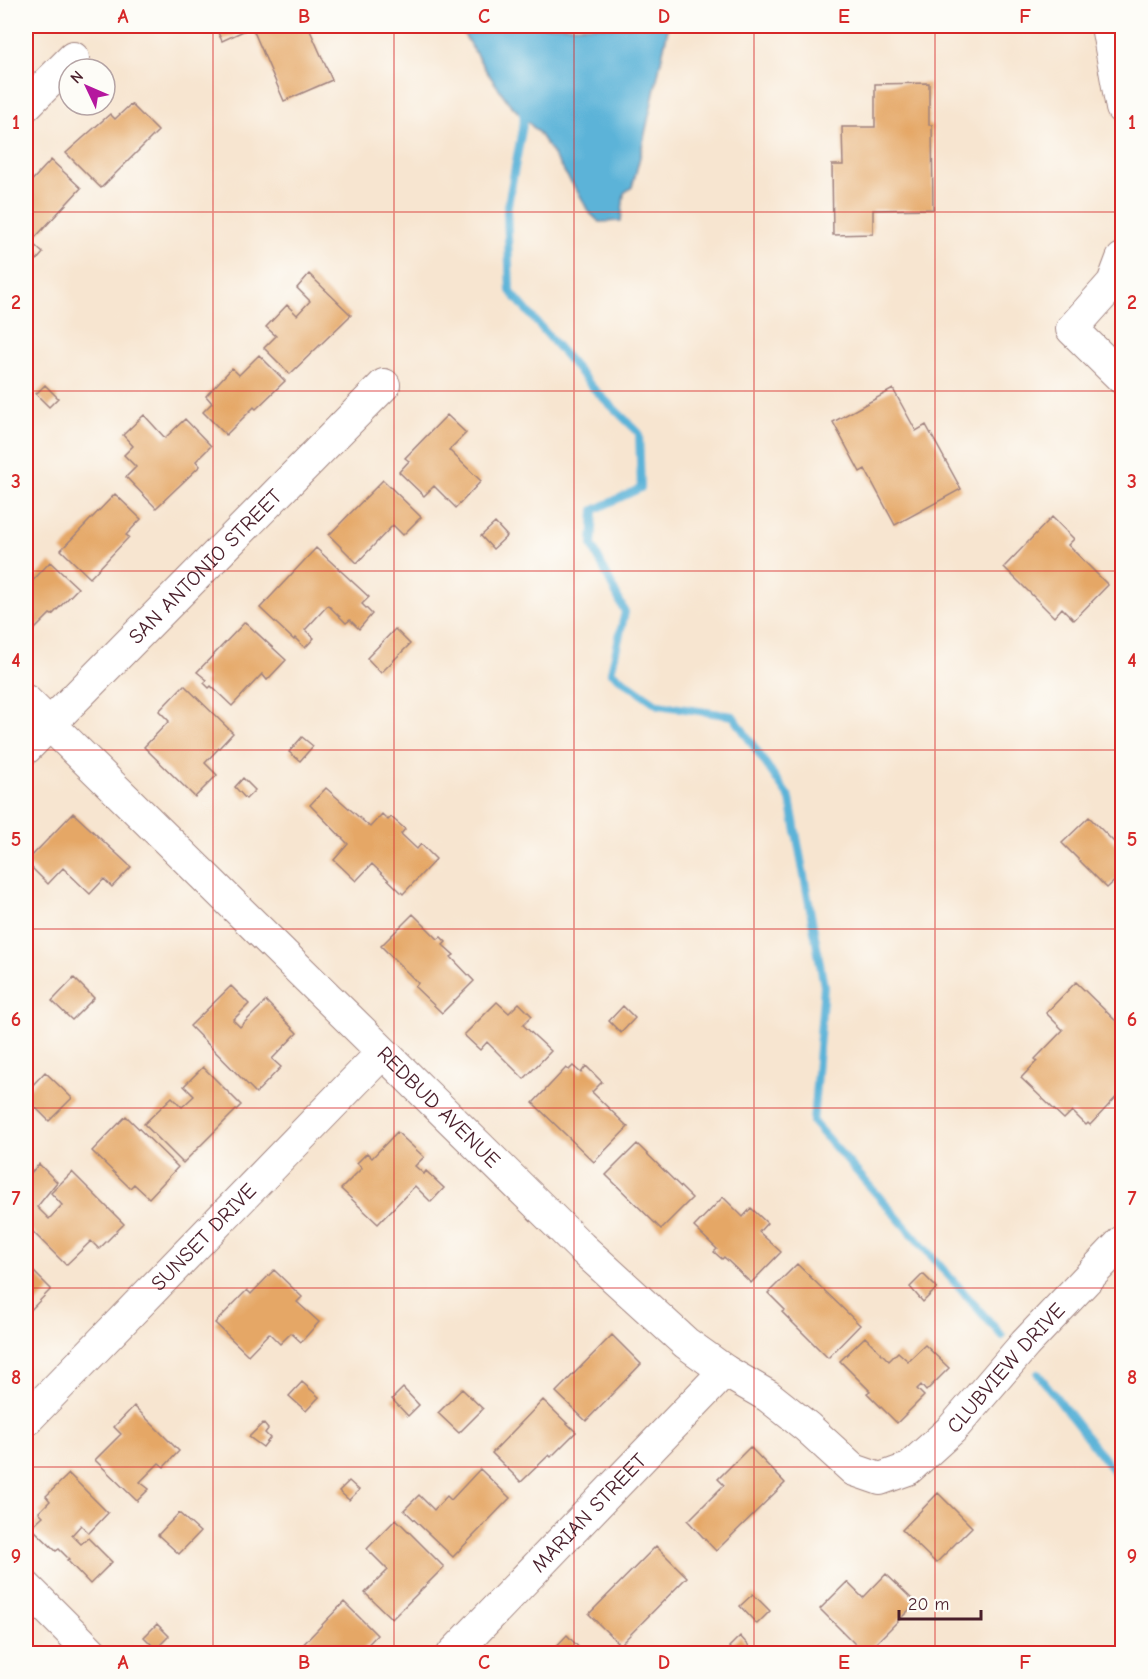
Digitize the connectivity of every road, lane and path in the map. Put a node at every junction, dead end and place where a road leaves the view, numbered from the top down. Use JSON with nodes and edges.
{"nodes":[{"id":1,"x":1107,"y":26,"type":"edge"},
{"id":2,"x":57,"y":74,"type":"edge"},
{"id":3,"x":26,"y":105,"type":"edge"},
{"id":4,"x":1122,"y":108,"type":"edge"},
{"id":5,"x":1122,"y":259,"type":"edge"},
{"id":6,"x":1122,"y":378,"type":"edge"},
{"id":7,"x":384,"y":385,"type":"dead end"},
{"id":8,"x":26,"y":701,"type":"edge"},
{"id":9,"x":49,"y":724,"type":"junction"},
{"id":10,"x":26,"y":748,"type":"edge"},
{"id":11,"x":382,"y":1053,"type":"junction"},
{"id":12,"x":1122,"y":1242,"type":"edge"},
{"id":13,"x":725,"y":1371,"type":"junction"},
{"id":14,"x":26,"y":1420,"type":"edge"},
{"id":15,"x":880,"y":1479,"type":"joint"},
{"id":16,"x":26,"y":1587,"type":"edge"},
{"id":17,"x":93,"y":1653,"type":"edge"},
{"id":18,"x":453,"y":1653,"type":"edge"}],
"edges":[{"from":1,"to":4,"type":"street"},
{"from":2,"to":3,"type":"street"},
{"from":5,"to":6,"type":"street"},
{"from":7,"to":9,"type":"street","name":"SAN ANTONIO STREET"},
{"from":8,"to":9,"type":"street","name":"REDBUD AVENUE"},
{"from":9,"to":10,"type":"street","name":"SAN ANTONIO STREET"},
{"from":9,"to":11,"type":"street","name":"REDBUD AVENUE"},
{"from":11,"to":13,"type":"street","name":"REDBUD AVENUE"},
{"from":11,"to":14,"type":"street","name":"SUNSET DRIVE"},
{"from":12,"to":15,"type":"street","name":"CLUBVIEW DRIVE"},
{"from":13,"to":15,"type":"street","name":"REDBUD AVENUE"},
{"from":13,"to":18,"type":"street","name":"MARIAN STREET"},
{"from":16,"to":17,"type":"street"}]}
